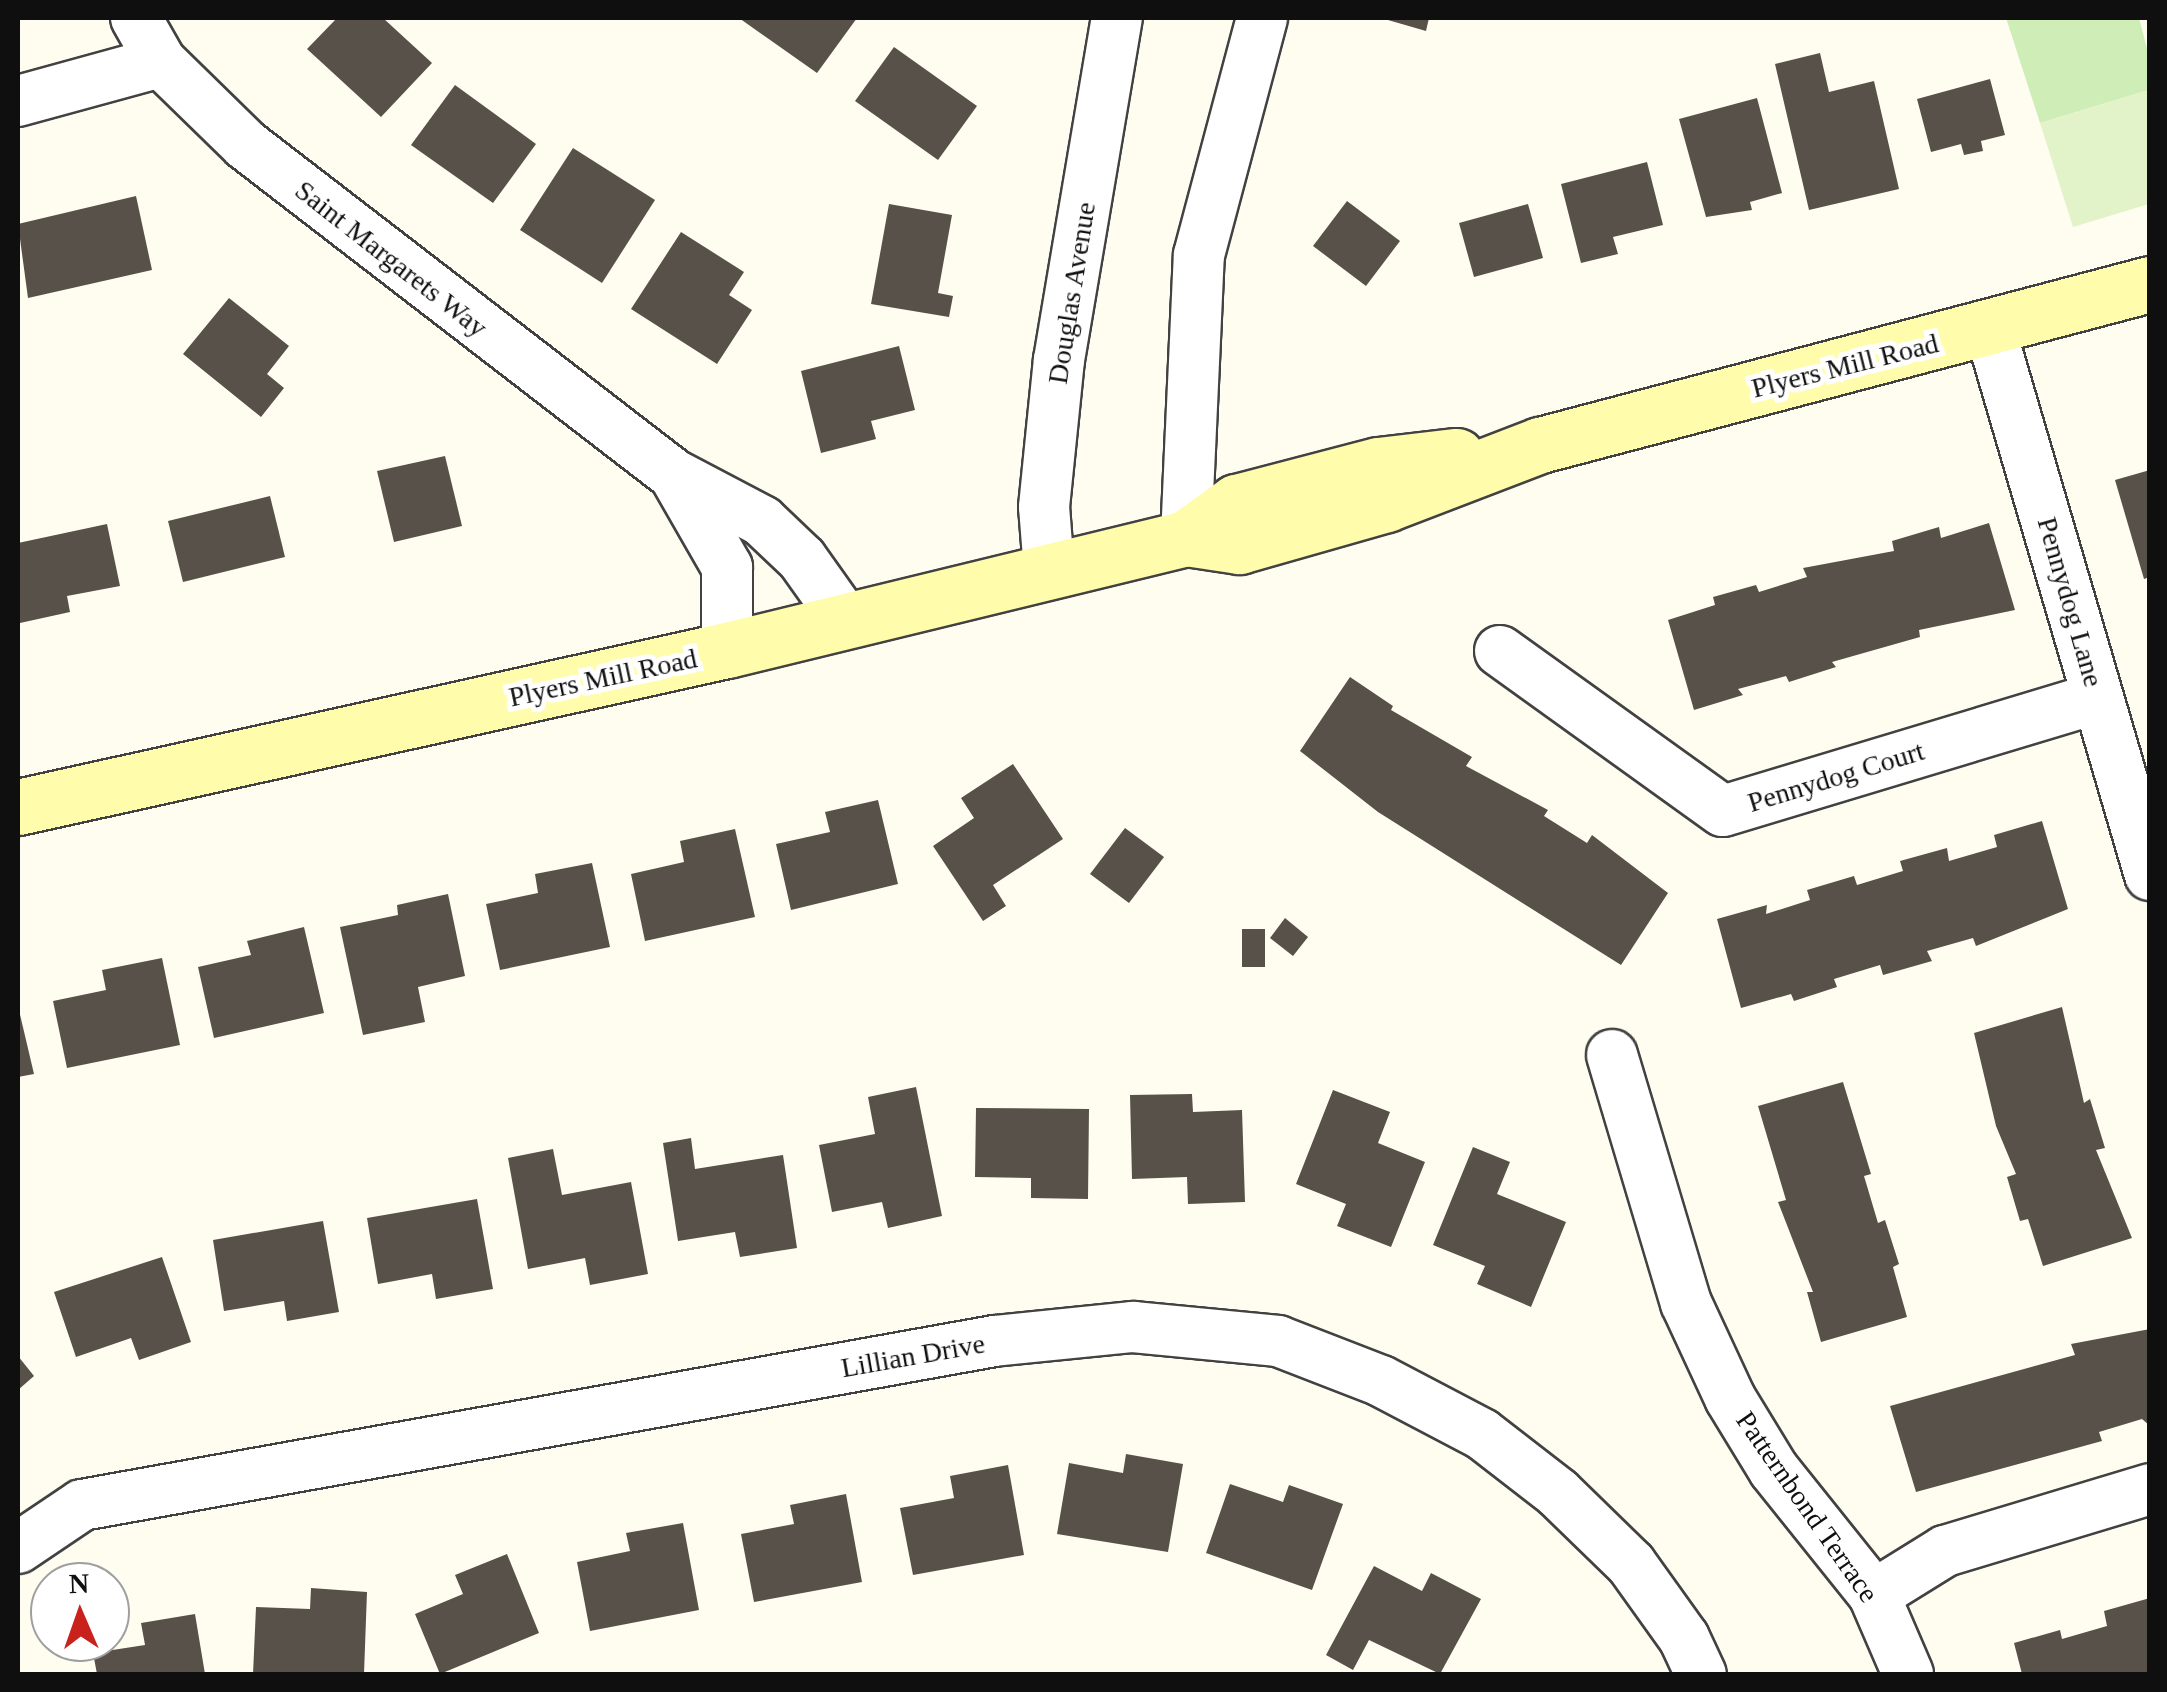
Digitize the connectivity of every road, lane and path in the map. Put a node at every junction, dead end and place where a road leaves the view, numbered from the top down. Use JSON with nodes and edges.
{"nodes":[{"id":1,"x":136,"y":18,"type":"edge"},
{"id":2,"x":1262,"y":18,"type":"edge"},
{"id":3,"x":1112,"y":19,"type":"edge"},
{"id":4,"x":160,"y":62,"type":"junction"},
{"id":5,"x":18,"y":101,"type":"edge"},
{"id":6,"x":2150,"y":284,"type":"edge"},
{"id":7,"x":1990,"y":329,"type":"junction"},
{"id":8,"x":673,"y":474,"type":"junction"},
{"id":9,"x":1186,"y":538,"type":"junction"},
{"id":10,"x":1049,"y":570,"type":"junction"},
{"id":11,"x":846,"y":621,"type":"junction"},
{"id":12,"x":726,"y":650,"type":"junction"},
{"id":13,"x":1500,"y":651,"type":"dead end"},
{"id":14,"x":2097,"y":698,"type":"junction"},
{"id":15,"x":18,"y":807,"type":"edge"},
{"id":16,"x":2150,"y":875,"type":"edge"},
{"id":17,"x":1612,"y":1055,"type":"dead end"},
{"id":18,"x":2150,"y":1489,"type":"edge"},
{"id":19,"x":18,"y":1548,"type":"edge"},
{"id":20,"x":1874,"y":1595,"type":"junction"},
{"id":21,"x":1701,"y":1674,"type":"edge"},
{"id":22,"x":1908,"y":1674,"type":"edge"}],
"edges":[{"from":1,"to":4,"type":"street","name":"Saint Margarets Way"},
{"from":2,"to":9,"type":"street"},
{"from":3,"to":10,"type":"street","name":"Douglas Avenue"},
{"from":4,"to":5,"type":"street"},
{"from":4,"to":8,"type":"street","name":"Saint Margarets Way"},
{"from":6,"to":7,"type":"street","name":"Plyers Mill Road"},
{"from":7,"to":9,"type":"street","name":"Plyers Mill Road"},
{"from":7,"to":14,"type":"street","name":"Pennydog Lane"},
{"from":8,"to":11,"type":"street","name":"Saint Margarets Way"},
{"from":8,"to":12,"type":"street","name":"Saint Margarets Way"},
{"from":9,"to":10,"type":"street","name":"Plyers Mill Road"},
{"from":10,"to":11,"type":"street","name":"Plyers Mill Road"},
{"from":11,"to":12,"type":"street","name":"Plyers Mill Road"},
{"from":12,"to":15,"type":"street","name":"Plyers Mill Road"},
{"from":13,"to":14,"type":"street","name":"Pennydog Court"},
{"from":14,"to":16,"type":"street","name":"Pennydog Lane"},
{"from":17,"to":20,"type":"street","name":"Patternbond Terrace"},
{"from":18,"to":20,"type":"street"},
{"from":19,"to":21,"type":"street","name":"Lillian Drive"},
{"from":20,"to":22,"type":"street","name":"Patternbond Terrace"}]}
